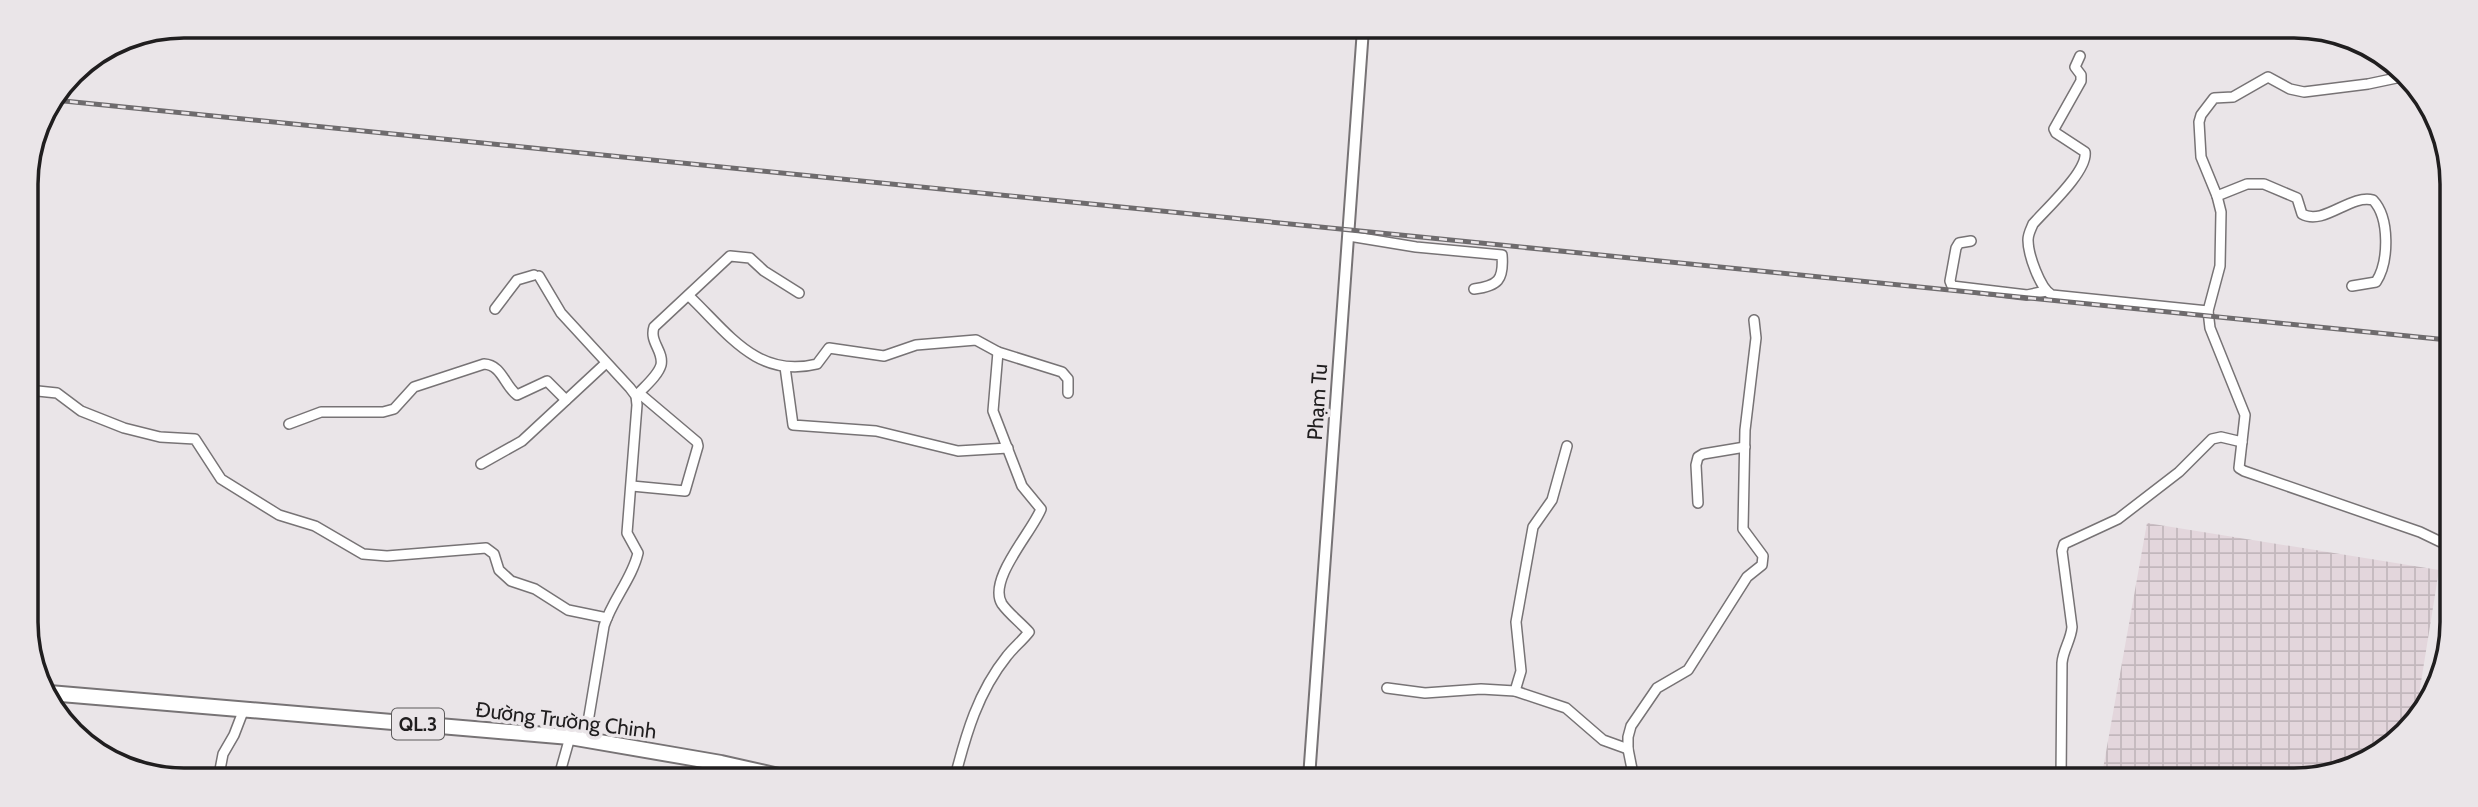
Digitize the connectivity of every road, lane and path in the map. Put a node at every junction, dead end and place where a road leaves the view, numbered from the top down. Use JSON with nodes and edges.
{"nodes":[{"id":1,"x":1362,"y":38,"type":"edge"},
{"id":2,"x":2080,"y":56,"type":"dead end"},
{"id":3,"x":2394,"y":79,"type":"edge"},
{"id":4,"x":2217,"y":196,"type":"junction"},
{"id":5,"x":1349,"y":236,"type":"junction"},
{"id":6,"x":1972,"y":241,"type":"dead end"},
{"id":7,"x":2352,"y":286,"type":"dead end"},
{"id":8,"x":1474,"y":289,"type":"dead end"},
{"id":9,"x":2046,"y":290,"type":"junction"},
{"id":10,"x":799,"y":293,"type":"dead end"},
{"id":11,"x":689,"y":296,"type":"junction"},
{"id":12,"x":495,"y":309,"type":"dead end"},
{"id":13,"x":2208,"y":311,"type":"junction"},
{"id":14,"x":1754,"y":320,"type":"dead end"},
{"id":15,"x":998,"y":352,"type":"junction"},
{"id":16,"x":606,"y":363,"type":"junction"},
{"id":17,"x":785,"y":368,"type":"junction"},
{"id":18,"x":39,"y":391,"type":"edge"},
{"id":19,"x":1068,"y":393,"type":"dead end"},
{"id":20,"x":637,"y":395,"type":"junction"},
{"id":21,"x":566,"y":400,"type":"junction"},
{"id":22,"x":289,"y":424,"type":"dead end"},
{"id":23,"x":2242,"y":442,"type":"junction"},
{"id":24,"x":1567,"y":446,"type":"dead end"},
{"id":25,"x":1008,"y":447,"type":"junction"},
{"id":26,"x":1745,"y":447,"type":"junction"},
{"id":27,"x":481,"y":464,"type":"dead end"},
{"id":28,"x":632,"y":486,"type":"junction"},
{"id":29,"x":1698,"y":503,"type":"dead end"},
{"id":30,"x":2440,"y":542,"type":"edge"},
{"id":31,"x":607,"y":618,"type":"junction"},
{"id":32,"x":1387,"y":688,"type":"dead end"},
{"id":33,"x":1515,"y":691,"type":"junction"},
{"id":34,"x":58,"y":694,"type":"edge"},
{"id":35,"x":244,"y":709,"type":"junction"},
{"id":36,"x":577,"y":738,"type":"junction"},
{"id":37,"x":1628,"y":749,"type":"junction"},
{"id":38,"x":219,"y":768,"type":"edge"},
{"id":39,"x":563,"y":768,"type":"edge"},
{"id":40,"x":742,"y":768,"type":"edge"},
{"id":41,"x":958,"y":768,"type":"edge"},
{"id":42,"x":1310,"y":768,"type":"edge"},
{"id":43,"x":1632,"y":768,"type":"edge"},
{"id":44,"x":2061,"y":768,"type":"edge"}],
"edges":[{"from":1,"to":5,"type":"street","name":"Phạm Tu"},
{"from":2,"to":9,"type":"street"},
{"from":3,"to":4,"type":"street"},
{"from":4,"to":7,"type":"street"},
{"from":4,"to":13,"type":"street"},
{"from":5,"to":8,"type":"street"},
{"from":5,"to":42,"type":"street","name":"Phạm Tu"},
{"from":6,"to":9,"type":"street"},
{"from":9,"to":13,"type":"street"},
{"from":10,"to":11,"type":"street"},
{"from":11,"to":17,"type":"street"},
{"from":11,"to":20,"type":"street"},
{"from":12,"to":16,"type":"street"},
{"from":13,"to":23,"type":"street"},
{"from":14,"to":26,"type":"street"},
{"from":15,"to":17,"type":"street"},
{"from":15,"to":19,"type":"street"},
{"from":15,"to":25,"type":"street"},
{"from":16,"to":20,"type":"street"},
{"from":16,"to":21,"type":"street"},
{"from":17,"to":25,"type":"street"},
{"from":18,"to":31,"type":"street"},
{"from":20,"to":28,"type":"street"},
{"from":20,"to":28,"type":"street"},
{"from":21,"to":22,"type":"street"},
{"from":21,"to":27,"type":"street"},
{"from":23,"to":30,"type":"street"},
{"from":23,"to":44,"type":"street"},
{"from":24,"to":33,"type":"street"},
{"from":25,"to":41,"type":"street"},
{"from":26,"to":29,"type":"street"},
{"from":26,"to":37,"type":"street"},
{"from":28,"to":31,"type":"street"},
{"from":31,"to":36,"type":"street"},
{"from":32,"to":33,"type":"street"},
{"from":33,"to":37,"type":"street"},
{"from":34,"to":35,"type":"highway","name":"Đường Trường Chinh","number":"QL.3"},
{"from":35,"to":36,"type":"highway","name":"Đường Trường Chinh","number":"QL.3"},
{"from":35,"to":38,"type":"street"},
{"from":36,"to":39,"type":"street"},
{"from":36,"to":40,"type":"highway","name":"Đường Trường Chinh","number":"QL.3"},
{"from":37,"to":43,"type":"street"}]}
